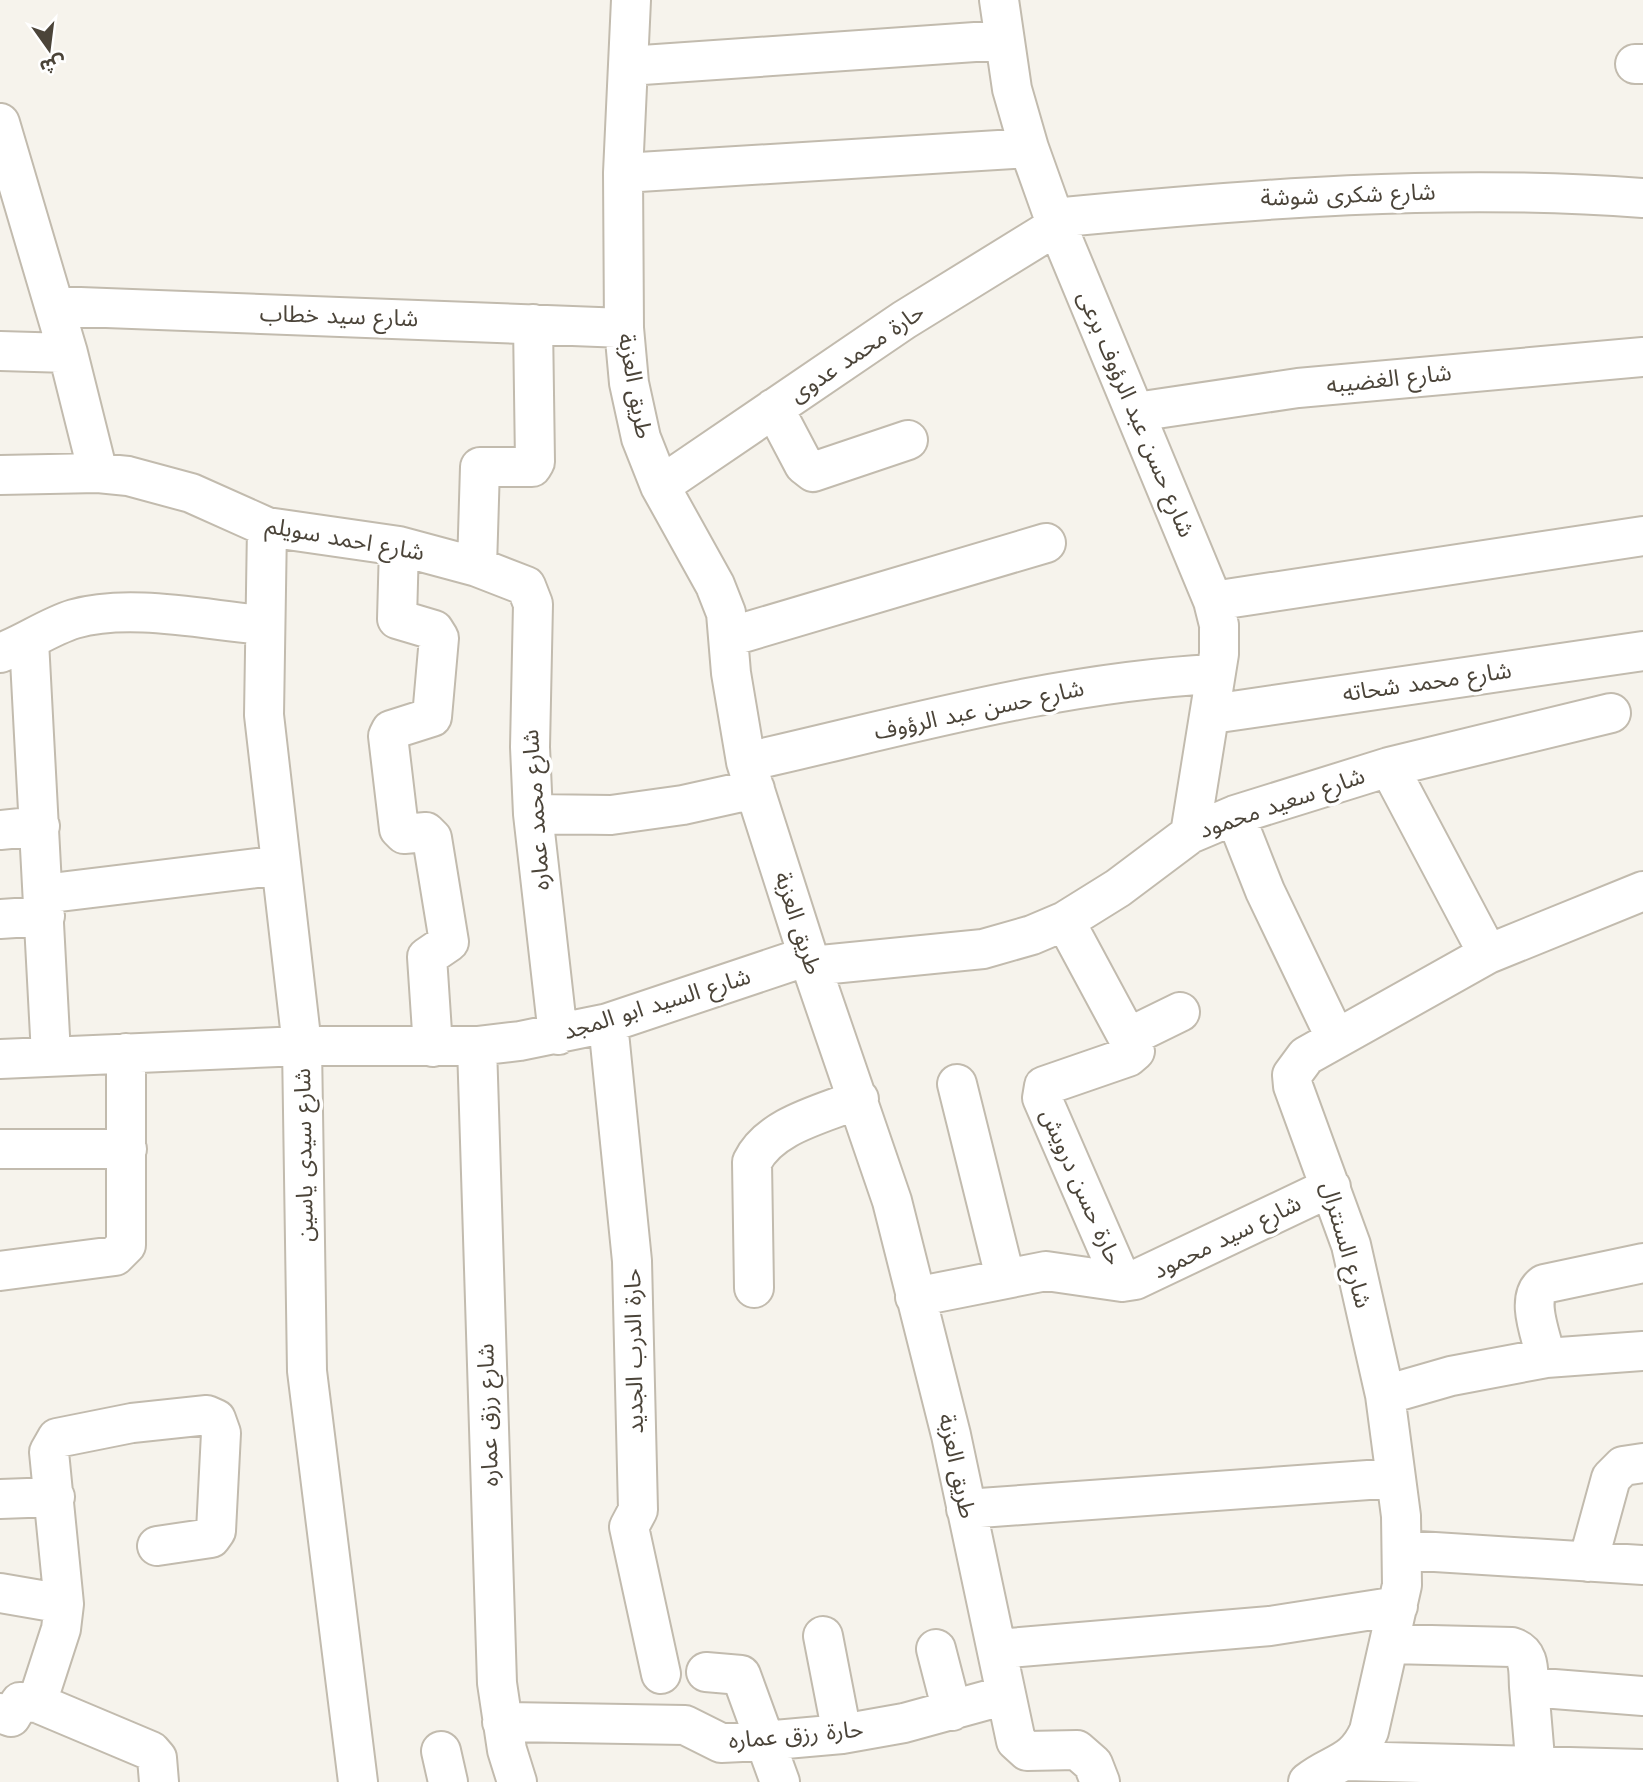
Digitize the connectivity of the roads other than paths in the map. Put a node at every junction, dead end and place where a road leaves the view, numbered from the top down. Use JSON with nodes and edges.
{"nodes":[{"id":1,"x":631,"y":0,"type":"edge"},
{"id":2,"x":999,"y":0,"type":"edge"},
{"id":3,"x":1004,"y":40,"type":"junction"},
{"id":4,"x":628,"y":66,"type":"junction"},
{"id":5,"x":0,"y":123,"type":"edge"},
{"id":6,"x":1029,"y":148,"type":"junction"},
{"id":7,"x":623,"y":173,"type":"junction"},
{"id":8,"x":1643,"y":198,"type":"edge"},
{"id":9,"x":1056,"y":221,"type":"junction"},
{"id":10,"x":54,"y":306,"type":"junction"},
{"id":11,"x":533,"y":324,"type":"junction"},
{"id":12,"x":624,"y":328,"type":"junction"},
{"id":13,"x":0,"y":351,"type":"edge"},
{"id":14,"x":68,"y":353,"type":"junction"},
{"id":15,"x":1643,"y":357,"type":"edge"},
{"id":16,"x":774,"y":408,"type":"junction"},
{"id":17,"x":1136,"y":412,"type":"junction"},
{"id":18,"x":908,"y":440,"type":"dead end"},
{"id":19,"x":98,"y":473,"type":"junction"},
{"id":20,"x":0,"y":475,"type":"edge"},
{"id":21,"x":660,"y":486,"type":"junction"},
{"id":22,"x":267,"y":527,"type":"junction"},
{"id":23,"x":1643,"y":536,"type":"edge"},
{"id":24,"x":1046,"y":543,"type":"dead end"},
{"id":25,"x":399,"y":546,"type":"junction"},
{"id":26,"x":477,"y":567,"type":"junction"},
{"id":27,"x":526,"y":586,"type":"joint"},
{"id":28,"x":1213,"y":601,"type":"junction"},
{"id":29,"x":264,"y":625,"type":"junction"},
{"id":30,"x":729,"y":637,"type":"junction"},
{"id":31,"x":15,"y":647,"type":"edge"},
{"id":32,"x":1643,"y":651,"type":"edge"},
{"id":33,"x":1215,"y":674,"type":"junction"},
{"id":34,"x":1611,"y":713,"type":"dead end"},
{"id":35,"x":1212,"y":714,"type":"junction"},
{"id":36,"x":1389,"y":767,"type":"junction"},
{"id":37,"x":750,"y":775,"type":"junction"},
{"id":38,"x":533,"y":814,"type":"junction"},
{"id":39,"x":1235,"y":815,"type":"junction"},
{"id":40,"x":40,"y":827,"type":"junction"},
{"id":41,"x":0,"y":830,"type":"edge"},
{"id":42,"x":1190,"y":834,"type":"junction"},
{"id":43,"x":281,"y":865,"type":"junction"},
{"id":44,"x":1643,"y":892,"type":"edge"},
{"id":45,"x":44,"y":905,"type":"junction"},
{"id":46,"x":0,"y":919,"type":"edge"},
{"id":47,"x":1065,"y":921,"type":"junction"},
{"id":48,"x":1488,"y":954,"type":"junction"},
{"id":49,"x":809,"y":961,"type":"junction"},
{"id":50,"x":1180,"y":1012,"type":"dead end"},
{"id":51,"x":608,"y":1023,"type":"junction"},
{"id":52,"x":558,"y":1035,"type":"junction"},
{"id":53,"x":1129,"y":1037,"type":"junction"},
{"id":54,"x":1336,"y":1039,"type":"junction"},
{"id":55,"x":302,"y":1046,"type":"junction"},
{"id":56,"x":477,"y":1046,"type":"junction"},
{"id":57,"x":433,"y":1047,"type":"junction"},
{"id":58,"x":126,"y":1053,"type":"junction"},
{"id":59,"x":51,"y":1055,"type":"junction"},
{"id":60,"x":0,"y":1059,"type":"edge"},
{"id":61,"x":957,"y":1084,"type":"dead end"},
{"id":62,"x":859,"y":1099,"type":"junction"},
{"id":63,"x":0,"y":1149,"type":"edge"},
{"id":64,"x":127,"y":1149,"type":"junction"},
{"id":65,"x":1331,"y":1187,"type":"junction"},
{"id":66,"x":1643,"y":1263,"type":"edge"},
{"id":67,"x":0,"y":1272,"type":"edge"},
{"id":68,"x":1005,"y":1277,"type":"junction"},
{"id":69,"x":1122,"y":1282,"type":"junction"},
{"id":70,"x":754,"y":1288,"type":"dead end"},
{"id":71,"x":915,"y":1297,"type":"junction"},
{"id":72,"x":1643,"y":1351,"type":"edge"},
{"id":73,"x":1546,"y":1358,"type":"junction"},
{"id":74,"x":1385,"y":1395,"type":"junction"},
{"id":75,"x":1643,"y":1463,"type":"edge"},
{"id":76,"x":1396,"y":1478,"type":"junction"},
{"id":77,"x":55,"y":1497,"type":"junction"},
{"id":78,"x":0,"y":1499,"type":"edge"},
{"id":79,"x":966,"y":1509,"type":"junction"},
{"id":80,"x":157,"y":1546,"type":"dead end"},
{"id":81,"x":1403,"y":1550,"type":"junction"},
{"id":82,"x":1588,"y":1562,"type":"junction"},
{"id":83,"x":1643,"y":1565,"type":"edge"},
{"id":84,"x":0,"y":1593,"type":"edge"},
{"id":85,"x":64,"y":1604,"type":"junction"},
{"id":86,"x":1398,"y":1606,"type":"junction"},
{"id":87,"x":823,"y":1636,"type":"dead end"},
{"id":88,"x":1390,"y":1644,"type":"junction"},
{"id":89,"x":936,"y":1649,"type":"dead end"},
{"id":90,"x":997,"y":1649,"type":"junction"},
{"id":91,"x":706,"y":1672,"type":"dead end"},
{"id":92,"x":661,"y":1674,"type":"dead end"},
{"id":93,"x":1529,"y":1687,"type":"junction"},
{"id":94,"x":1006,"y":1695,"type":"junction"},
{"id":95,"x":1643,"y":1696,"type":"edge"},
{"id":96,"x":37,"y":1703,"type":"junction"},
{"id":97,"x":952,"y":1711,"type":"junction"},
{"id":98,"x":0,"y":1713,"type":"edge"},
{"id":99,"x":502,"y":1722,"type":"junction"},
{"id":100,"x":842,"y":1734,"type":"junction"},
{"id":101,"x":763,"y":1741,"type":"junction"},
{"id":102,"x":1347,"y":1762,"type":"junction"},
{"id":103,"x":1643,"y":1769,"type":"edge"},
{"id":104,"x":1537,"y":1774,"type":"edge"},
{"id":105,"x":159,"y":1782,"type":"edge"},
{"id":106,"x":358,"y":1782,"type":"edge"},
{"id":107,"x":517,"y":1782,"type":"edge"},
{"id":108,"x":780,"y":1782,"type":"edge"},
{"id":109,"x":1100,"y":1782,"type":"edge"},
{"id":110,"x":1308,"y":1782,"type":"edge"}],
"edges":[{"from":1,"to":4,"type":"street","name":"طريق العزبة"},
{"from":2,"to":3,"type":"street","name":"شارع حسن عبد الرؤوف برعى"},
{"from":3,"to":4,"type":"street"},
{"from":3,"to":6,"type":"street","name":"شارع حسن عبد الرؤوف برعى"},
{"from":4,"to":7,"type":"street","name":"طريق العزبة"},
{"from":5,"to":10,"type":"street"},
{"from":6,"to":7,"type":"street"},
{"from":6,"to":9,"type":"street","name":"شارع حسن عبد الرؤوف برعى"},
{"from":7,"to":12,"type":"street","name":"طريق العزبة"},
{"from":8,"to":9,"type":"street","name":"شارع شكرى شوشة"},
{"from":9,"to":16,"type":"street","name":"حارة محمد عدوى"},
{"from":9,"to":17,"type":"street","name":"شارع حسن عبد الرؤوف برعى"},
{"from":10,"to":11,"type":"street","name":"شارع سيد خطاب"},
{"from":10,"to":14,"type":"street"},
{"from":11,"to":12,"type":"street","name":"شارع سيد خطاب"},
{"from":11,"to":26,"type":"street"},
{"from":12,"to":21,"type":"street","name":"طريق العزبة"},
{"from":13,"to":14,"type":"street"},
{"from":14,"to":19,"type":"street"},
{"from":15,"to":17,"type":"street","name":"شارع الغضيبه"},
{"from":16,"to":18,"type":"street"},
{"from":16,"to":21,"type":"street","name":"حارة محمد عدوى"},
{"from":17,"to":28,"type":"street","name":"شارع حسن عبد الرؤوف برعى"},
{"from":19,"to":20,"type":"street","name":"شارع احمد سويلم"},
{"from":19,"to":22,"type":"street","name":"شارع احمد سويلم"},
{"from":21,"to":30,"type":"street","name":"طريق العزبة"},
{"from":22,"to":25,"type":"street","name":"شارع احمد سويلم"},
{"from":22,"to":29,"type":"street","name":"شارع سيدى ياسين"},
{"from":23,"to":28,"type":"street"},
{"from":24,"to":30,"type":"street"},
{"from":25,"to":26,"type":"street","name":"شارع احمد سويلم"},
{"from":25,"to":57,"type":"street"},
{"from":26,"to":27,"type":"street","name":"شارع احمد سويلم"},
{"from":27,"to":38,"type":"street","name":"شارع محمد عماره"},
{"from":28,"to":33,"type":"street","name":"شارع حسن عبد الرؤوف برعى"},
{"from":29,"to":31,"type":"street"},
{"from":29,"to":43,"type":"street","name":"شارع سيدى ياسين"},
{"from":30,"to":37,"type":"street","name":"طريق العزبة"},
{"from":31,"to":40,"type":"street"},
{"from":32,"to":35,"type":"street","name":"شارع محمد شحاته"},
{"from":33,"to":35,"type":"street","name":"شارع حسن عبد الرؤوف برعى"},
{"from":33,"to":37,"type":"street","name":"شارع حسن عبد الرؤوف"},
{"from":34,"to":36,"type":"street","name":"شارع سعيد محمود"},
{"from":35,"to":42,"type":"street","name":"شارع حسن عبد الرؤوف برعى"},
{"from":36,"to":39,"type":"street","name":"شارع سعيد محمود"},
{"from":36,"to":48,"type":"street"},
{"from":37,"to":38,"type":"street","name":"شارع حسن عبد الرؤوف"},
{"from":37,"to":49,"type":"street","name":"طريق العزبة"},
{"from":38,"to":52,"type":"street","name":"شارع محمد عماره"},
{"from":39,"to":42,"type":"street","name":"شارع سعيد محمود"},
{"from":39,"to":54,"type":"street"},
{"from":40,"to":41,"type":"street"},
{"from":40,"to":45,"type":"street"},
{"from":42,"to":47,"type":"street","name":"شارع سعيد محمود"},
{"from":43,"to":45,"type":"street"},
{"from":43,"to":55,"type":"street","name":"شارع سيدى ياسين"},
{"from":44,"to":48,"type":"street","name":"شارع السنترال"},
{"from":45,"to":46,"type":"street"},
{"from":45,"to":59,"type":"street"},
{"from":47,"to":49,"type":"street","name":"شارع سعيد محمود"},
{"from":47,"to":53,"type":"street"},
{"from":48,"to":54,"type":"street","name":"شارع السنترال"},
{"from":49,"to":51,"type":"street","name":"شارع السيد ابو المجد"},
{"from":49,"to":62,"type":"street","name":"طريق العزبة"},
{"from":50,"to":53,"type":"street"},
{"from":51,"to":52,"type":"street","name":"شارع السيد ابو المجد"},
{"from":51,"to":92,"type":"street","name":"حارة الدرب الجديد"},
{"from":52,"to":56,"type":"street","name":"شارع السيد ابو المجد"},
{"from":53,"to":69,"type":"street","name":"حارة حسن درويش"},
{"from":54,"to":65,"type":"street","name":"شارع السنترال"},
{"from":55,"to":57,"type":"street","name":"شارع السيد ابو المجد"},
{"from":55,"to":58,"type":"street","name":"شارع السيد ابو المجد"},
{"from":55,"to":106,"type":"street","name":"شارع سيدى ياسين"},
{"from":56,"to":57,"type":"street","name":"شارع السيد ابو المجد"},
{"from":56,"to":99,"type":"street","name":"شارع رزق عماره"},
{"from":58,"to":59,"type":"street","name":"شارع السيد ابو المجد"},
{"from":58,"to":64,"type":"street"},
{"from":59,"to":60,"type":"street","name":"شارع السيد ابو المجد"},
{"from":61,"to":68,"type":"street"},
{"from":62,"to":70,"type":"street"},
{"from":62,"to":71,"type":"street","name":"طريق العزبة"},
{"from":63,"to":64,"type":"street"},
{"from":64,"to":67,"type":"street"},
{"from":65,"to":69,"type":"street","name":"شارع سيد محمود"},
{"from":65,"to":74,"type":"street","name":"شارع السنترال"},
{"from":66,"to":73,"type":"street"},
{"from":68,"to":69,"type":"street","name":"شارع سيد محمود"},
{"from":68,"to":71,"type":"street","name":"شارع سيد محمود"},
{"from":71,"to":79,"type":"street","name":"طريق العزبة"},
{"from":72,"to":73,"type":"street"},
{"from":73,"to":74,"type":"street"},
{"from":74,"to":76,"type":"street","name":"شارع السنترال"},
{"from":75,"to":82,"type":"street"},
{"from":76,"to":79,"type":"street"},
{"from":76,"to":81,"type":"street","name":"شارع السنترال"},
{"from":77,"to":78,"type":"street"},
{"from":77,"to":80,"type":"street"},
{"from":77,"to":85,"type":"street"},
{"from":79,"to":90,"type":"street","name":"طريق العزبة"},
{"from":81,"to":82,"type":"street"},
{"from":81,"to":86,"type":"street","name":"شارع السنترال"},
{"from":82,"to":83,"type":"street"},
{"from":84,"to":85,"type":"street"},
{"from":85,"to":96,"type":"street"},
{"from":86,"to":88,"type":"street","name":"شارع السنترال"},
{"from":86,"to":90,"type":"street"},
{"from":87,"to":100,"type":"street"},
{"from":88,"to":93,"type":"street"},
{"from":88,"to":102,"type":"street","name":"شارع السنترال"},
{"from":89,"to":97,"type":"street"},
{"from":90,"to":94,"type":"street","name":"طريق العزبة"},
{"from":91,"to":101,"type":"street"},
{"from":93,"to":95,"type":"street"},
{"from":93,"to":104,"type":"street"},
{"from":94,"to":97,"type":"street","name":"حارة رزق عماره"},
{"from":94,"to":109,"type":"street","name":"طريق العزبة"},
{"from":96,"to":98,"type":"street"},
{"from":96,"to":105,"type":"street"},
{"from":97,"to":100,"type":"street","name":"حارة رزق عماره"},
{"from":99,"to":101,"type":"street","name":"حارة رزق عماره"},
{"from":99,"to":107,"type":"street","name":"شارع رزق عماره"},
{"from":100,"to":101,"type":"street","name":"حارة رزق عماره"},
{"from":101,"to":108,"type":"street"},
{"from":102,"to":104,"type":"street"},
{"from":102,"to":110,"type":"street","name":"شارع السنترال"},
{"from":103,"to":104,"type":"street"}]}
